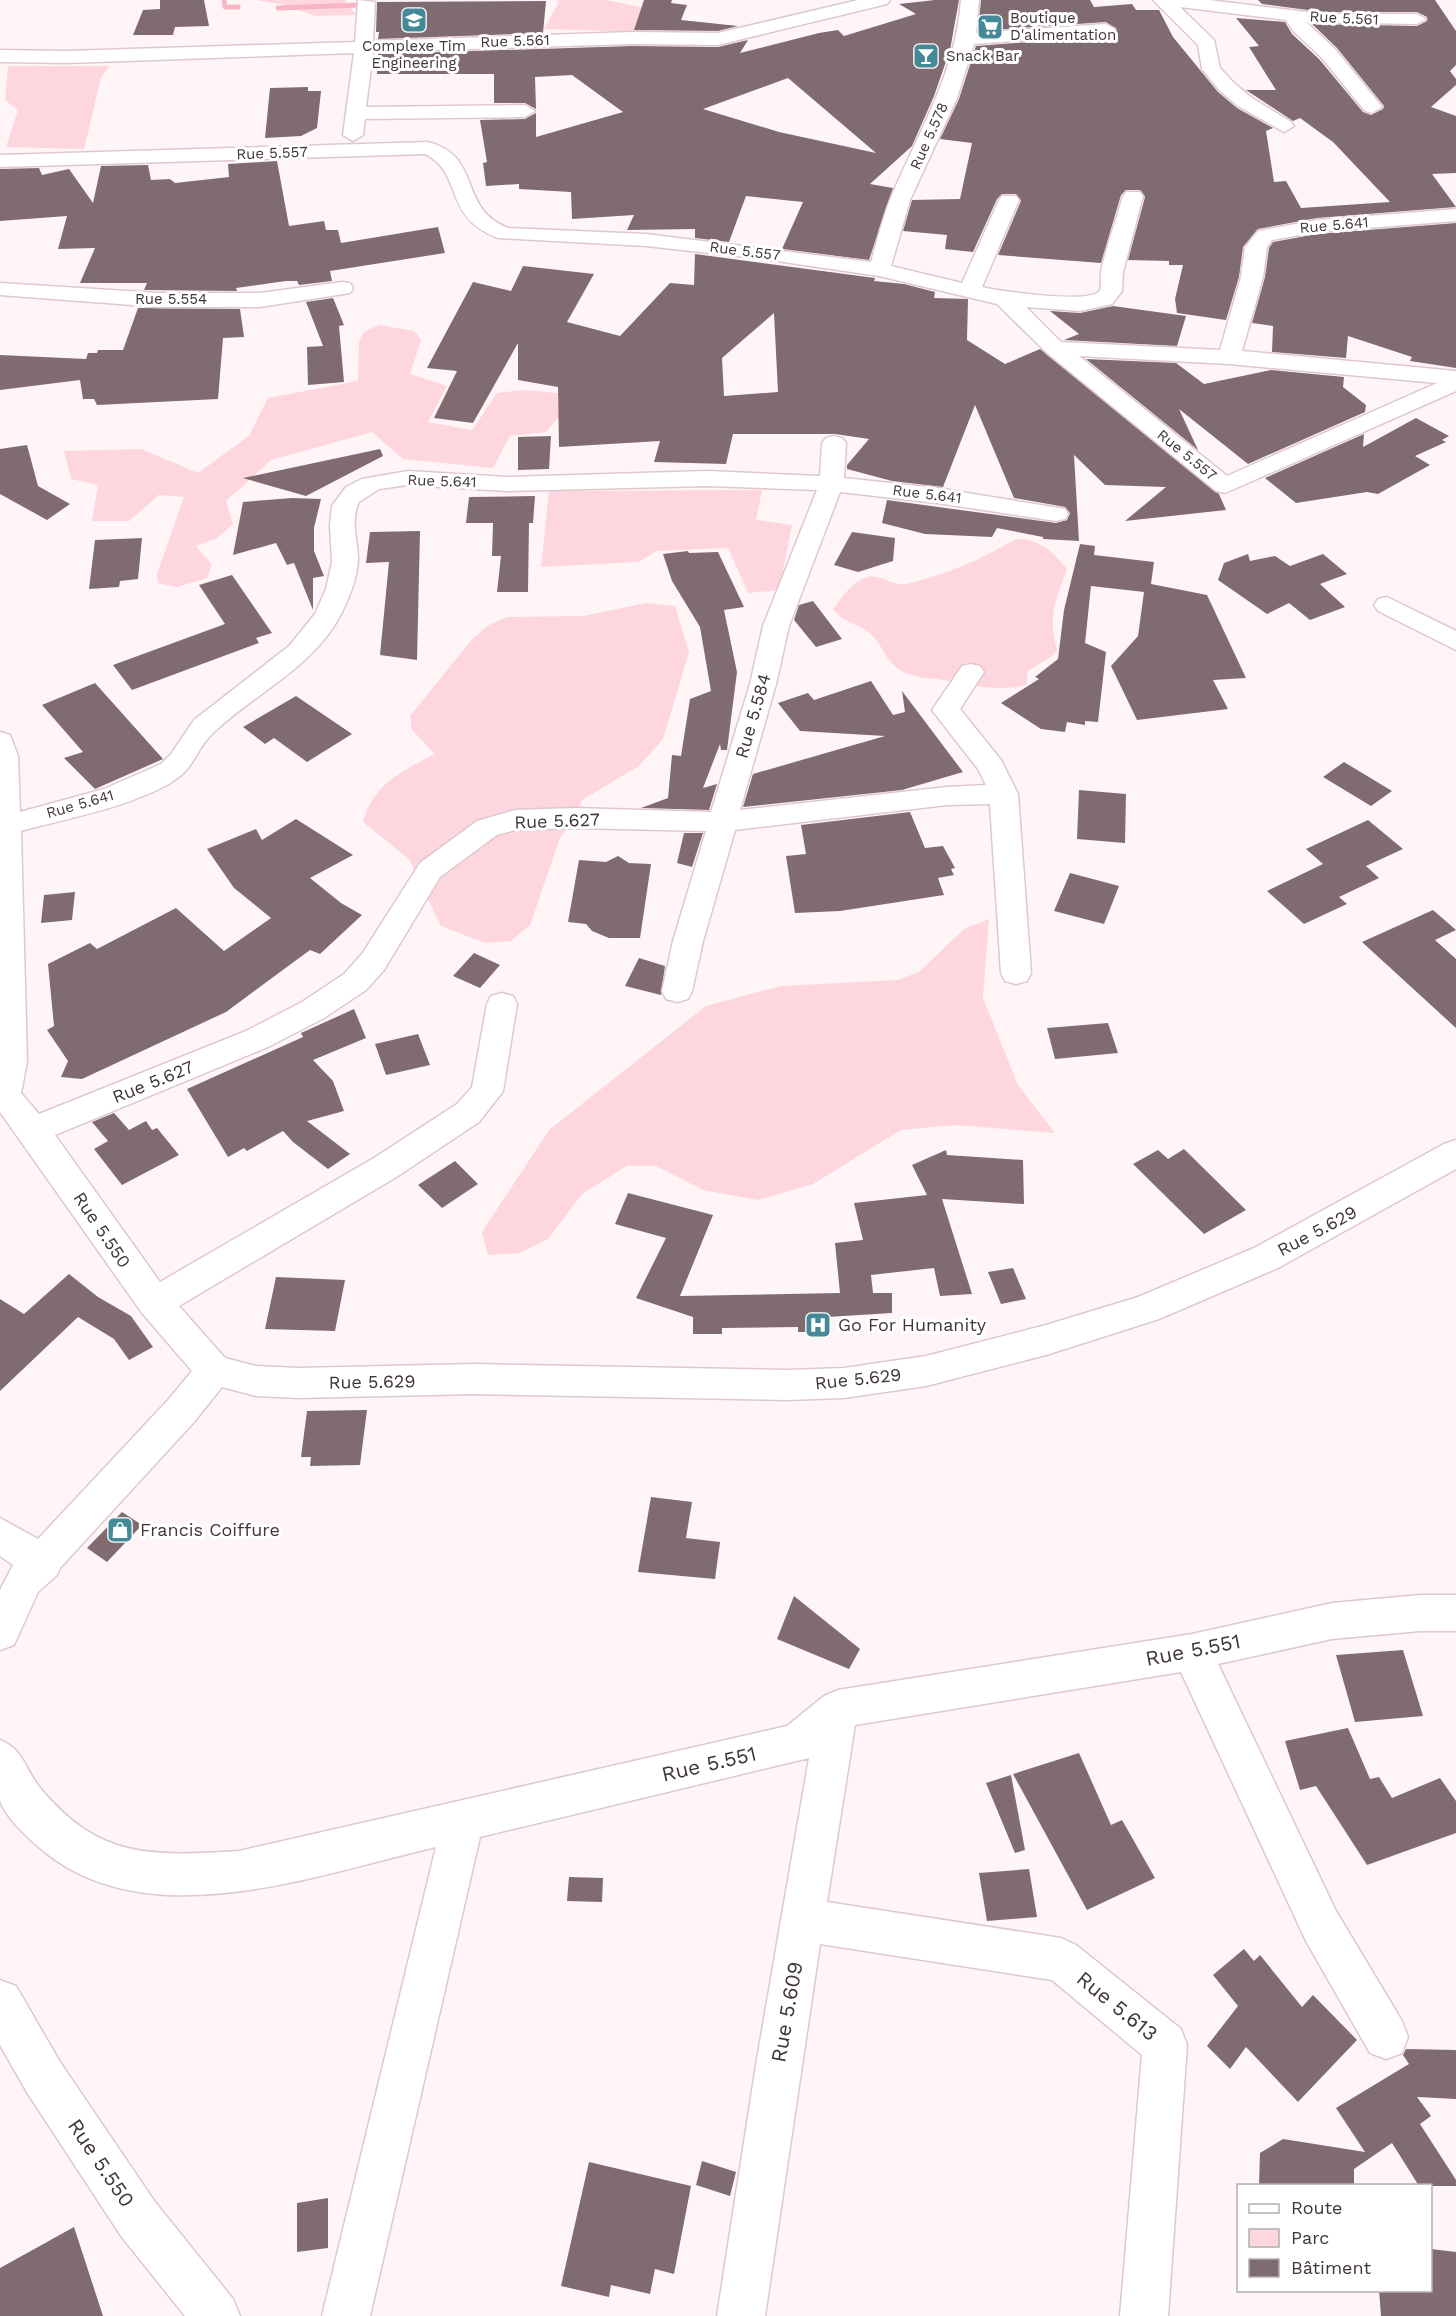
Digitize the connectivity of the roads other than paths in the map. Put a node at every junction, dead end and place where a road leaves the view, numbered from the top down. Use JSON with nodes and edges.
{"nodes":[{"id":1,"x":881,"y":0,"type":"edge"},
{"id":2,"x":970,"y":0,"type":"edge"},
{"id":3,"x":1163,"y":0,"type":"edge"},
{"id":4,"x":366,"y":2,"type":"dead end"},
{"id":5,"x":1224,"y":3,"type":"edge"},
{"id":6,"x":1291,"y":14,"type":"junction"},
{"id":7,"x":1417,"y":19,"type":"dead end"},
{"id":8,"x":1106,"y":29,"type":"dead end"},
{"id":9,"x":966,"y":39,"type":"junction"},
{"id":10,"x":364,"y":46,"type":"junction"},
{"id":11,"x":0,"y":56,"type":"edge"},
{"id":12,"x":1372,"y":107,"type":"dead end"},
{"id":13,"x":525,"y":111,"type":"dead end"},
{"id":14,"x":355,"y":114,"type":"junction"},
{"id":15,"x":1284,"y":126,"type":"dead end"},
{"id":16,"x":351,"y":152,"type":"junction"},
{"id":17,"x":0,"y":161,"type":"edge"},
{"id":18,"x":1133,"y":196,"type":"dead end"},
{"id":19,"x":1009,"y":200,"type":"dead end"},
{"id":20,"x":1456,"y":215,"type":"edge"},
{"id":21,"x":879,"y":270,"type":"junction"},
{"id":22,"x":342,"y":288,"type":"dead end"},
{"id":23,"x":0,"y":289,"type":"edge"},
{"id":24,"x":969,"y":291,"type":"junction"},
{"id":25,"x":1005,"y":299,"type":"junction"},
{"id":26,"x":1055,"y":348,"type":"junction"},
{"id":27,"x":1229,"y":357,"type":"junction"},
{"id":28,"x":1452,"y":382,"type":"edge"},
{"id":29,"x":834,"y":443,"type":"dead end"},
{"id":30,"x":831,"y":484,"type":"junction"},
{"id":31,"x":1056,"y":514,"type":"dead end"},
{"id":32,"x":1387,"y":605,"type":"dead end"},
{"id":33,"x":1456,"y":642,"type":"edge"},
{"id":34,"x":971,"y":672,"type":"dead end"},
{"id":35,"x":0,"y":741,"type":"edge"},
{"id":36,"x":1004,"y":794,"type":"junction"},
{"id":37,"x":721,"y":822,"type":"junction"},
{"id":38,"x":7,"y":825,"type":"junction"},
{"id":39,"x":1016,"y":973,"type":"dead end"},
{"id":40,"x":677,"y":991,"type":"dead end"},
{"id":41,"x":502,"y":1004,"type":"dead end"},
{"id":42,"x":2,"y":1095,"type":"edge"},
{"id":43,"x":34,"y":1130,"type":"junction"},
{"id":44,"x":1456,"y":1153,"type":"edge"},
{"id":45,"x":154,"y":1303,"type":"junction"},
{"id":46,"x":214,"y":1370,"type":"junction"},
{"id":47,"x":0,"y":1535,"type":"edge"},
{"id":48,"x":22,"y":1575,"type":"edge"},
{"id":49,"x":1456,"y":1614,"type":"edge"},
{"id":50,"x":0,"y":1632,"type":"edge"},
{"id":51,"x":1192,"y":1652,"type":"junction"},
{"id":52,"x":838,"y":1709,"type":"junction"},
{"id":53,"x":0,"y":1760,"type":"edge"},
{"id":54,"x":463,"y":1820,"type":"junction"},
{"id":55,"x":803,"y":1920,"type":"junction"},
{"id":56,"x":0,"y":2002,"type":"edge"},
{"id":57,"x":1386,"y":2037,"type":"dead end"},
{"id":58,"x":216,"y":2316,"type":"edge"},
{"id":59,"x":346,"y":2316,"type":"edge"},
{"id":60,"x":741,"y":2316,"type":"edge"},
{"id":61,"x":1144,"y":2316,"type":"edge"}],
"edges":[{"from":1,"to":10,"type":"street","name":"Rue 5.561"},
{"from":2,"to":9,"type":"street","name":"Rue 5.578"},
{"from":3,"to":5,"type":"street","name":"Rue 5.561"},
{"from":3,"to":15,"type":"street"},
{"from":4,"to":10,"type":"street"},
{"from":5,"to":6,"type":"street","name":"Rue 5.561"},
{"from":6,"to":7,"type":"street","name":"Rue 5.561"},
{"from":6,"to":12,"type":"street"},
{"from":8,"to":9,"type":"street"},
{"from":9,"to":21,"type":"street","name":"Rue 5.578"},
{"from":10,"to":11,"type":"street","name":"Rue 5.561"},
{"from":10,"to":14,"type":"street"},
{"from":13,"to":14,"type":"street"},
{"from":14,"to":16,"type":"street"},
{"from":16,"to":17,"type":"street","name":"Rue 5.557"},
{"from":16,"to":21,"type":"street","name":"Rue 5.557"},
{"from":18,"to":25,"type":"street"},
{"from":19,"to":24,"type":"street"},
{"from":20,"to":27,"type":"street","name":"Rue 5.641"},
{"from":21,"to":24,"type":"street","name":"Rue 5.557"},
{"from":22,"to":23,"type":"street","name":"Rue 5.554"},
{"from":24,"to":25,"type":"street","name":"Rue 5.557"},
{"from":25,"to":26,"type":"street","name":"Rue 5.557"},
{"from":26,"to":27,"type":"street"},
{"from":26,"to":28,"type":"street","name":"Rue 5.557"},
{"from":27,"to":28,"type":"street"},
{"from":29,"to":30,"type":"street","name":"Rue 5.584"},
{"from":30,"to":31,"type":"street","name":"Rue 5.641"},
{"from":30,"to":37,"type":"street","name":"Rue 5.584"},
{"from":30,"to":38,"type":"street","name":"Rue 5.641"},
{"from":32,"to":33,"type":"street"},
{"from":34,"to":36,"type":"street"},
{"from":35,"to":38,"type":"street","name":"Rue 5.550"},
{"from":36,"to":37,"type":"street","name":"Rue 5.627"},
{"from":36,"to":39,"type":"street"},
{"from":37,"to":40,"type":"street","name":"Rue 5.584"},
{"from":37,"to":43,"type":"street","name":"Rue 5.627"},
{"from":38,"to":42,"type":"street","name":"Rue 5.550"},
{"from":41,"to":45,"type":"street"},
{"from":42,"to":43,"type":"street","name":"Rue 5.550"},
{"from":43,"to":45,"type":"street","name":"Rue 5.550"},
{"from":44,"to":46,"type":"street","name":"Rue 5.629"},
{"from":45,"to":46,"type":"street","name":"Rue 5.550"},
{"from":46,"to":48,"type":"street"},
{"from":47,"to":48,"type":"street"},
{"from":48,"to":50,"type":"street"},
{"from":49,"to":51,"type":"street","name":"Rue 5.551"},
{"from":51,"to":52,"type":"street","name":"Rue 5.551"},
{"from":51,"to":57,"type":"street"},
{"from":52,"to":54,"type":"street","name":"Rue 5.551"},
{"from":52,"to":55,"type":"street","name":"Rue 5.609"},
{"from":53,"to":54,"type":"street","name":"Rue 5.551"},
{"from":54,"to":59,"type":"street"},
{"from":55,"to":60,"type":"street","name":"Rue 5.609"},
{"from":55,"to":61,"type":"street","name":"Rue 5.613"},
{"from":56,"to":58,"type":"street","name":"Rue 5.550"}]}
